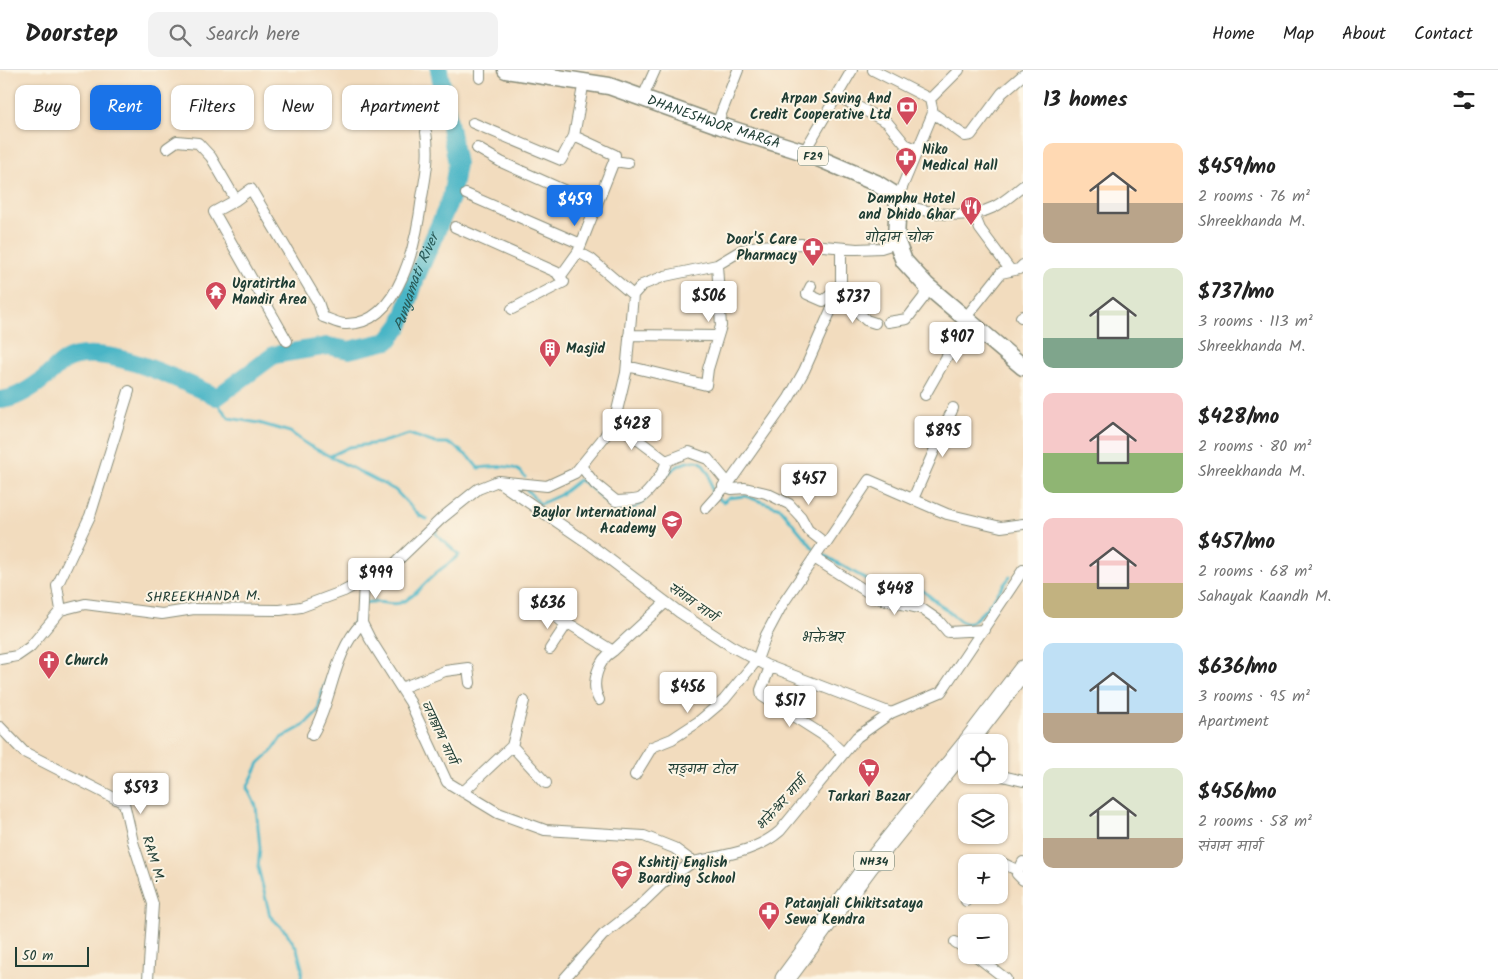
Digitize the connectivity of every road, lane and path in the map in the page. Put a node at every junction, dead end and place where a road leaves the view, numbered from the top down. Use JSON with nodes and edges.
{"nodes":[{"id":1,"x":506,"y":70,"type":"edge"},
{"id":2,"x":655,"y":70,"type":"edge"},
{"id":3,"x":738,"y":70,"type":"edge"},
{"id":4,"x":852,"y":70,"type":"edge"},
{"id":5,"x":873,"y":70,"type":"edge"},
{"id":6,"x":959,"y":70,"type":"edge"},
{"id":7,"x":1023,"y":75,"type":"edge"},
{"id":8,"x":584,"y":80,"type":"junction"},
{"id":9,"x":837,"y":96,"type":"junction"},
{"id":10,"x":642,"y":99,"type":"junction"},
{"id":11,"x":930,"y":99,"type":"junction"},
{"id":12,"x":933,"y":113,"type":"junction"},
{"id":13,"x":473,"y":124,"type":"dead end"},
{"id":14,"x":717,"y":124,"type":"junction"},
{"id":15,"x":426,"y":132,"type":"dead end"},
{"id":16,"x":574,"y":136,"type":"junction"},
{"id":17,"x":167,"y":148,"type":"dead end"},
{"id":18,"x":477,"y":148,"type":"dead end"},
{"id":19,"x":916,"y":150,"type":"junction"},
{"id":20,"x":804,"y":152,"type":"junction"},
{"id":21,"x":614,"y":161,"type":"junction"},
{"id":22,"x":628,"y":163,"type":"dead end"},
{"id":23,"x":1023,"y":186,"type":"edge"},
{"id":24,"x":466,"y":194,"type":"dead end"},
{"id":25,"x":236,"y":200,"type":"junction"},
{"id":26,"x":898,"y":200,"type":"junction"},
{"id":27,"x":597,"y":206,"type":"junction"},
{"id":28,"x":973,"y":212,"type":"junction"},
{"id":29,"x":455,"y":227,"type":"dead end"},
{"id":30,"x":897,"y":243,"type":"junction"},
{"id":31,"x":580,"y":248,"type":"junction"},
{"id":32,"x":841,"y":249,"type":"junction"},
{"id":33,"x":717,"y":264,"type":"junction"},
{"id":34,"x":1023,"y":265,"type":"edge"},
{"id":35,"x":1011,"y":270,"type":"junction"},
{"id":36,"x":560,"y":277,"type":"junction"},
{"id":37,"x":926,"y":285,"type":"junction"},
{"id":38,"x":811,"y":286,"type":"dead end"},
{"id":39,"x":841,"y":291,"type":"junction"},
{"id":40,"x":633,"y":295,"type":"junction"},
{"id":41,"x":512,"y":309,"type":"dead end"},
{"id":42,"x":968,"y":319,"type":"junction"},
{"id":43,"x":888,"y":322,"type":"dead end"},
{"id":44,"x":875,"y":323,"type":"dead end"},
{"id":45,"x":629,"y":335,"type":"junction"},
{"id":46,"x":718,"y":336,"type":"junction"},
{"id":47,"x":287,"y":341,"type":"dead end"},
{"id":48,"x":627,"y":366,"type":"junction"},
{"id":49,"x":1023,"y":367,"type":"edge"},
{"id":50,"x":129,"y":391,"type":"dead end"},
{"id":51,"x":925,"y":395,"type":"dead end"},
{"id":52,"x":953,"y":408,"type":"dead end"},
{"id":53,"x":613,"y":421,"type":"junction"},
{"id":54,"x":666,"y":461,"type":"junction"},
{"id":55,"x":581,"y":466,"type":"junction"},
{"id":56,"x":498,"y":482,"type":"junction"},
{"id":57,"x":726,"y":484,"type":"junction"},
{"id":58,"x":913,"y":500,"type":"junction"},
{"id":59,"x":706,"y":508,"type":"dead end"},
{"id":60,"x":1023,"y":524,"type":"edge"},
{"id":61,"x":826,"y":544,"type":"junction"},
{"id":62,"x":814,"y":558,"type":"junction"},
{"id":63,"x":1023,"y":570,"type":"edge"},
{"id":64,"x":364,"y":584,"type":"junction"},
{"id":65,"x":666,"y":602,"type":"junction"},
{"id":66,"x":61,"y":610,"type":"junction"},
{"id":67,"x":548,"y":610,"type":"dead end"},
{"id":68,"x":363,"y":618,"type":"junction"},
{"id":69,"x":566,"y":625,"type":"junction"},
{"id":70,"x":984,"y":630,"type":"junction"},
{"id":71,"x":550,"y":649,"type":"dead end"},
{"id":72,"x":613,"y":651,"type":"junction"},
{"id":73,"x":0,"y":658,"type":"edge"},
{"id":74,"x":757,"y":660,"type":"junction"},
{"id":75,"x":770,"y":667,"type":"junction"},
{"id":76,"x":1023,"y":670,"type":"edge"},
{"id":77,"x":470,"y":683,"type":"dead end"},
{"id":78,"x":401,"y":688,"type":"junction"},
{"id":79,"x":599,"y":700,"type":"dead end"},
{"id":80,"x":524,"y":701,"type":"dead end"},
{"id":81,"x":891,"y":712,"type":"junction"},
{"id":82,"x":0,"y":727,"type":"edge"},
{"id":83,"x":976,"y":734,"type":"edge"},
{"id":84,"x":312,"y":735,"type":"dead end"},
{"id":85,"x":512,"y":746,"type":"junction"},
{"id":86,"x":842,"y":753,"type":"junction"},
{"id":87,"x":958,"y":758,"type":"edge"},
{"id":88,"x":635,"y":774,"type":"dead end"},
{"id":89,"x":1008,"y":777,"type":"edge"},
{"id":90,"x":1023,"y":781,"type":"edge"},
{"id":91,"x":546,"y":783,"type":"dead end"},
{"id":92,"x":463,"y":792,"type":"junction"},
{"id":93,"x":693,"y":862,"type":"junction"},
{"id":94,"x":1020,"y":866,"type":"edge"},
{"id":95,"x":1023,"y":880,"type":"edge"},
{"id":96,"x":955,"y":942,"type":"dead end"},
{"id":97,"x":958,"y":944,"type":"edge"},
{"id":98,"x":987,"y":964,"type":"edge"},
{"id":99,"x":148,"y":979,"type":"edge"},
{"id":100,"x":564,"y":979,"type":"edge"},
{"id":101,"x":784,"y":979,"type":"edge"},
{"id":102,"x":1006,"y":979,"type":"edge"}],
"edges":[{"from":1,"to":8,"type":"main road","name":"DHANESHWOR MARGA","number":"F29"},
{"from":2,"to":10,"type":"street"},
{"from":3,"to":14,"type":"street"},
{"from":4,"to":9,"type":"street"},
{"from":5,"to":11,"type":"street"},
{"from":6,"to":11,"type":"street"},
{"from":7,"to":12,"type":"street"},
{"from":8,"to":10,"type":"main road","name":"DHANESHWOR MARGA","number":"F29"},
{"from":8,"to":16,"type":"street"},
{"from":9,"to":19,"type":"street"},
{"from":9,"to":20,"type":"street"},
{"from":10,"to":14,"type":"main road","name":"DHANESHWOR MARGA","number":"F29"},
{"from":11,"to":12,"type":"street"},
{"from":12,"to":19,"type":"street"},
{"from":13,"to":16,"type":"street"},
{"from":14,"to":20,"type":"main road","name":"DHANESHWOR MARGA","number":"F29"},
{"from":15,"to":25,"type":"street"},
{"from":16,"to":21,"type":"street"},
{"from":17,"to":25,"type":"street"},
{"from":18,"to":27,"type":"street"},
{"from":19,"to":26,"type":"street"},
{"from":20,"to":26,"type":"main road","name":"DHANESHWOR MARGA","number":"F29"},
{"from":21,"to":22,"type":"street"},
{"from":21,"to":27,"type":"street"},
{"from":23,"to":28,"type":"street"},
{"from":24,"to":31,"type":"street"},
{"from":25,"to":47,"type":"street"},
{"from":26,"to":28,"type":"street"},
{"from":26,"to":30,"type":"main road"},
{"from":27,"to":31,"type":"street"},
{"from":28,"to":35,"type":"street"},
{"from":29,"to":36,"type":"street"},
{"from":30,"to":32,"type":"street"},
{"from":30,"to":37,"type":"main road"},
{"from":31,"to":36,"type":"street"},
{"from":31,"to":40,"type":"street"},
{"from":32,"to":33,"type":"street"},
{"from":32,"to":39,"type":"street"},
{"from":33,"to":40,"type":"street"},
{"from":33,"to":46,"type":"street"},
{"from":34,"to":35,"type":"street"},
{"from":35,"to":42,"type":"street"},
{"from":36,"to":41,"type":"street"},
{"from":37,"to":42,"type":"main road"},
{"from":37,"to":43,"type":"street"},
{"from":38,"to":39,"type":"street"},
{"from":39,"to":44,"type":"street"},
{"from":39,"to":57,"type":"street"},
{"from":40,"to":45,"type":"street","name":"SHREEKHANDA M."},
{"from":42,"to":49,"type":"main road"},
{"from":42,"to":51,"type":"street"},
{"from":45,"to":46,"type":"street"},
{"from":45,"to":48,"type":"street","name":"SHREEKHANDA M."},
{"from":46,"to":48,"type":"street"},
{"from":48,"to":53,"type":"street","name":"SHREEKHANDA M."},
{"from":50,"to":66,"type":"street"},
{"from":52,"to":58,"type":"street"},
{"from":53,"to":54,"type":"street"},
{"from":53,"to":55,"type":"street","name":"SHREEKHANDA M."},
{"from":54,"to":55,"type":"street"},
{"from":54,"to":57,"type":"street"},
{"from":55,"to":56,"type":"street","name":"SHREEKHANDA M."},
{"from":56,"to":64,"type":"street","name":"SHREEKHANDA M."},
{"from":56,"to":65,"type":"street","name":"संगम मार्ग"},
{"from":57,"to":59,"type":"street"},
{"from":57,"to":61,"type":"street"},
{"from":58,"to":60,"type":"street"},
{"from":58,"to":61,"type":"street"},
{"from":61,"to":62,"type":"street"},
{"from":62,"to":70,"type":"street"},
{"from":62,"to":74,"type":"street"},
{"from":63,"to":70,"type":"street","name":"भक्तेश्वर मार्ग"},
{"from":64,"to":66,"type":"street","name":"SHREEKHANDA M."},
{"from":64,"to":68,"type":"street"},
{"from":65,"to":72,"type":"street"},
{"from":65,"to":74,"type":"street","name":"संगम मार्ग"},
{"from":66,"to":73,"type":"street"},
{"from":67,"to":69,"type":"street"},
{"from":68,"to":78,"type":"street","name":"जगन्नाथ मार्ग"},
{"from":68,"to":84,"type":"street"},
{"from":69,"to":71,"type":"street"},
{"from":69,"to":72,"type":"street"},
{"from":70,"to":81,"type":"street","name":"भक्तेश्वर मार्ग"},
{"from":72,"to":79,"type":"street"},
{"from":74,"to":75,"type":"street","name":"संगम मार्ग"},
{"from":74,"to":88,"type":"street"},
{"from":75,"to":81,"type":"street","name":"संगम मार्ग"},
{"from":75,"to":86,"type":"street"},
{"from":76,"to":83,"type":"highway","number":"NH34"},
{"from":77,"to":78,"type":"street"},
{"from":78,"to":92,"type":"street","name":"जगन्नाथ मार्ग"},
{"from":80,"to":85,"type":"street"},
{"from":81,"to":86,"type":"street","name":"भक्तेश्वर मार्ग"},
{"from":82,"to":99,"type":"street","name":"RAM M."},
{"from":85,"to":91,"type":"street"},
{"from":85,"to":92,"type":"street"},
{"from":86,"to":93,"type":"street","name":"भक्तेश्वर मार्ग"},
{"from":87,"to":101,"type":"highway","number":"NH34"},
{"from":89,"to":90,"type":"street"},
{"from":92,"to":93,"type":"street","name":"जगन्नाथ मार्ग"},
{"from":93,"to":100,"type":"street","name":"भक्तेश्वर मार्ग"},
{"from":94,"to":95,"type":"street"},
{"from":96,"to":97,"type":"street"},
{"from":98,"to":102,"type":"street"}]}
